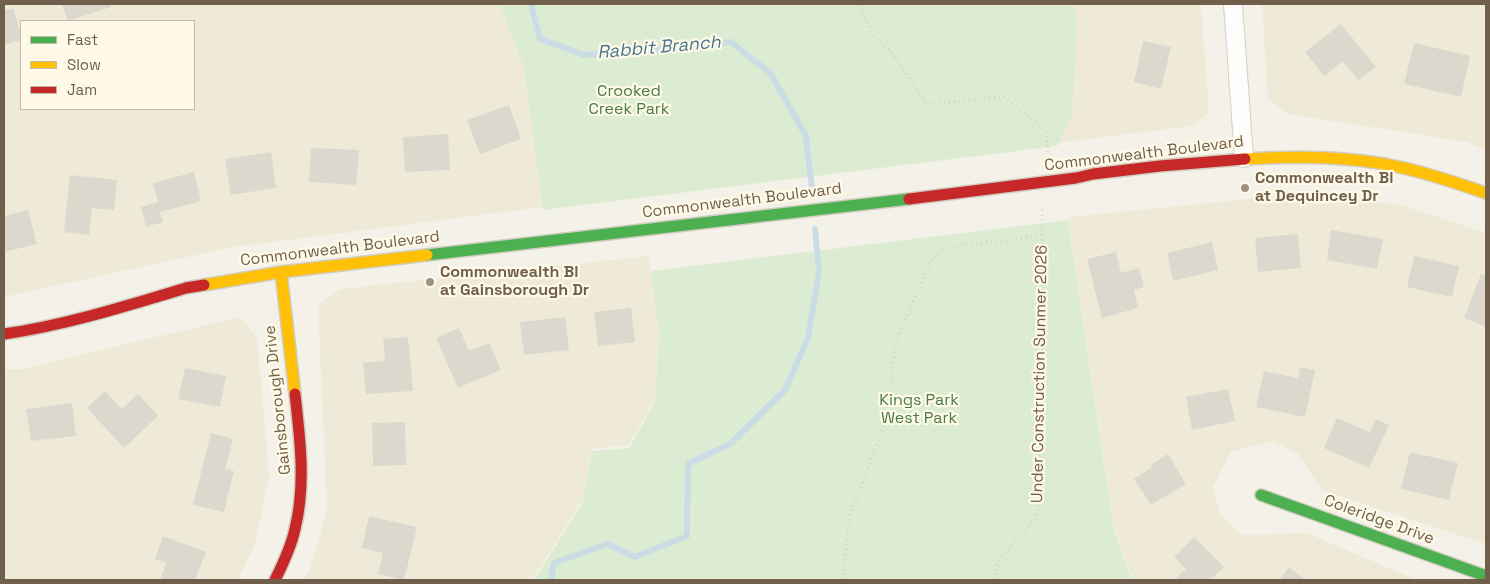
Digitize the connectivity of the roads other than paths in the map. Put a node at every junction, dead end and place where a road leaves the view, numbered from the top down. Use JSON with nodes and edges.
{"nodes":[{"id":1,"x":1232,"y":4,"type":"edge"},
{"id":2,"x":1244,"y":158,"type":"junction"},
{"id":3,"x":1486,"y":192,"type":"edge"},
{"id":4,"x":281,"y":272,"type":"junction"},
{"id":5,"x":4,"y":334,"type":"edge"},
{"id":6,"x":1261,"y":495,"type":"dead end"},
{"id":7,"x":1453,"y":573,"type":"edge"},
{"id":8,"x":1486,"y":576,"type":"edge"},
{"id":9,"x":275,"y":580,"type":"edge"}],
"edges":[{"from":1,"to":2,"type":"street"},
{"from":2,"to":3,"type":"street","name":"Commonwealth Boulevard"},
{"from":2,"to":4,"type":"street","name":"Commonwealth Boulevard"},
{"from":4,"to":5,"type":"street","name":"Commonwealth Boulevard"},
{"from":4,"to":9,"type":"street","name":"Gainsborough Drive"},
{"from":6,"to":7,"type":"street","name":"Coleridge Drive"},
{"from":7,"to":8,"type":"street","name":"Coleridge Drive"}]}
